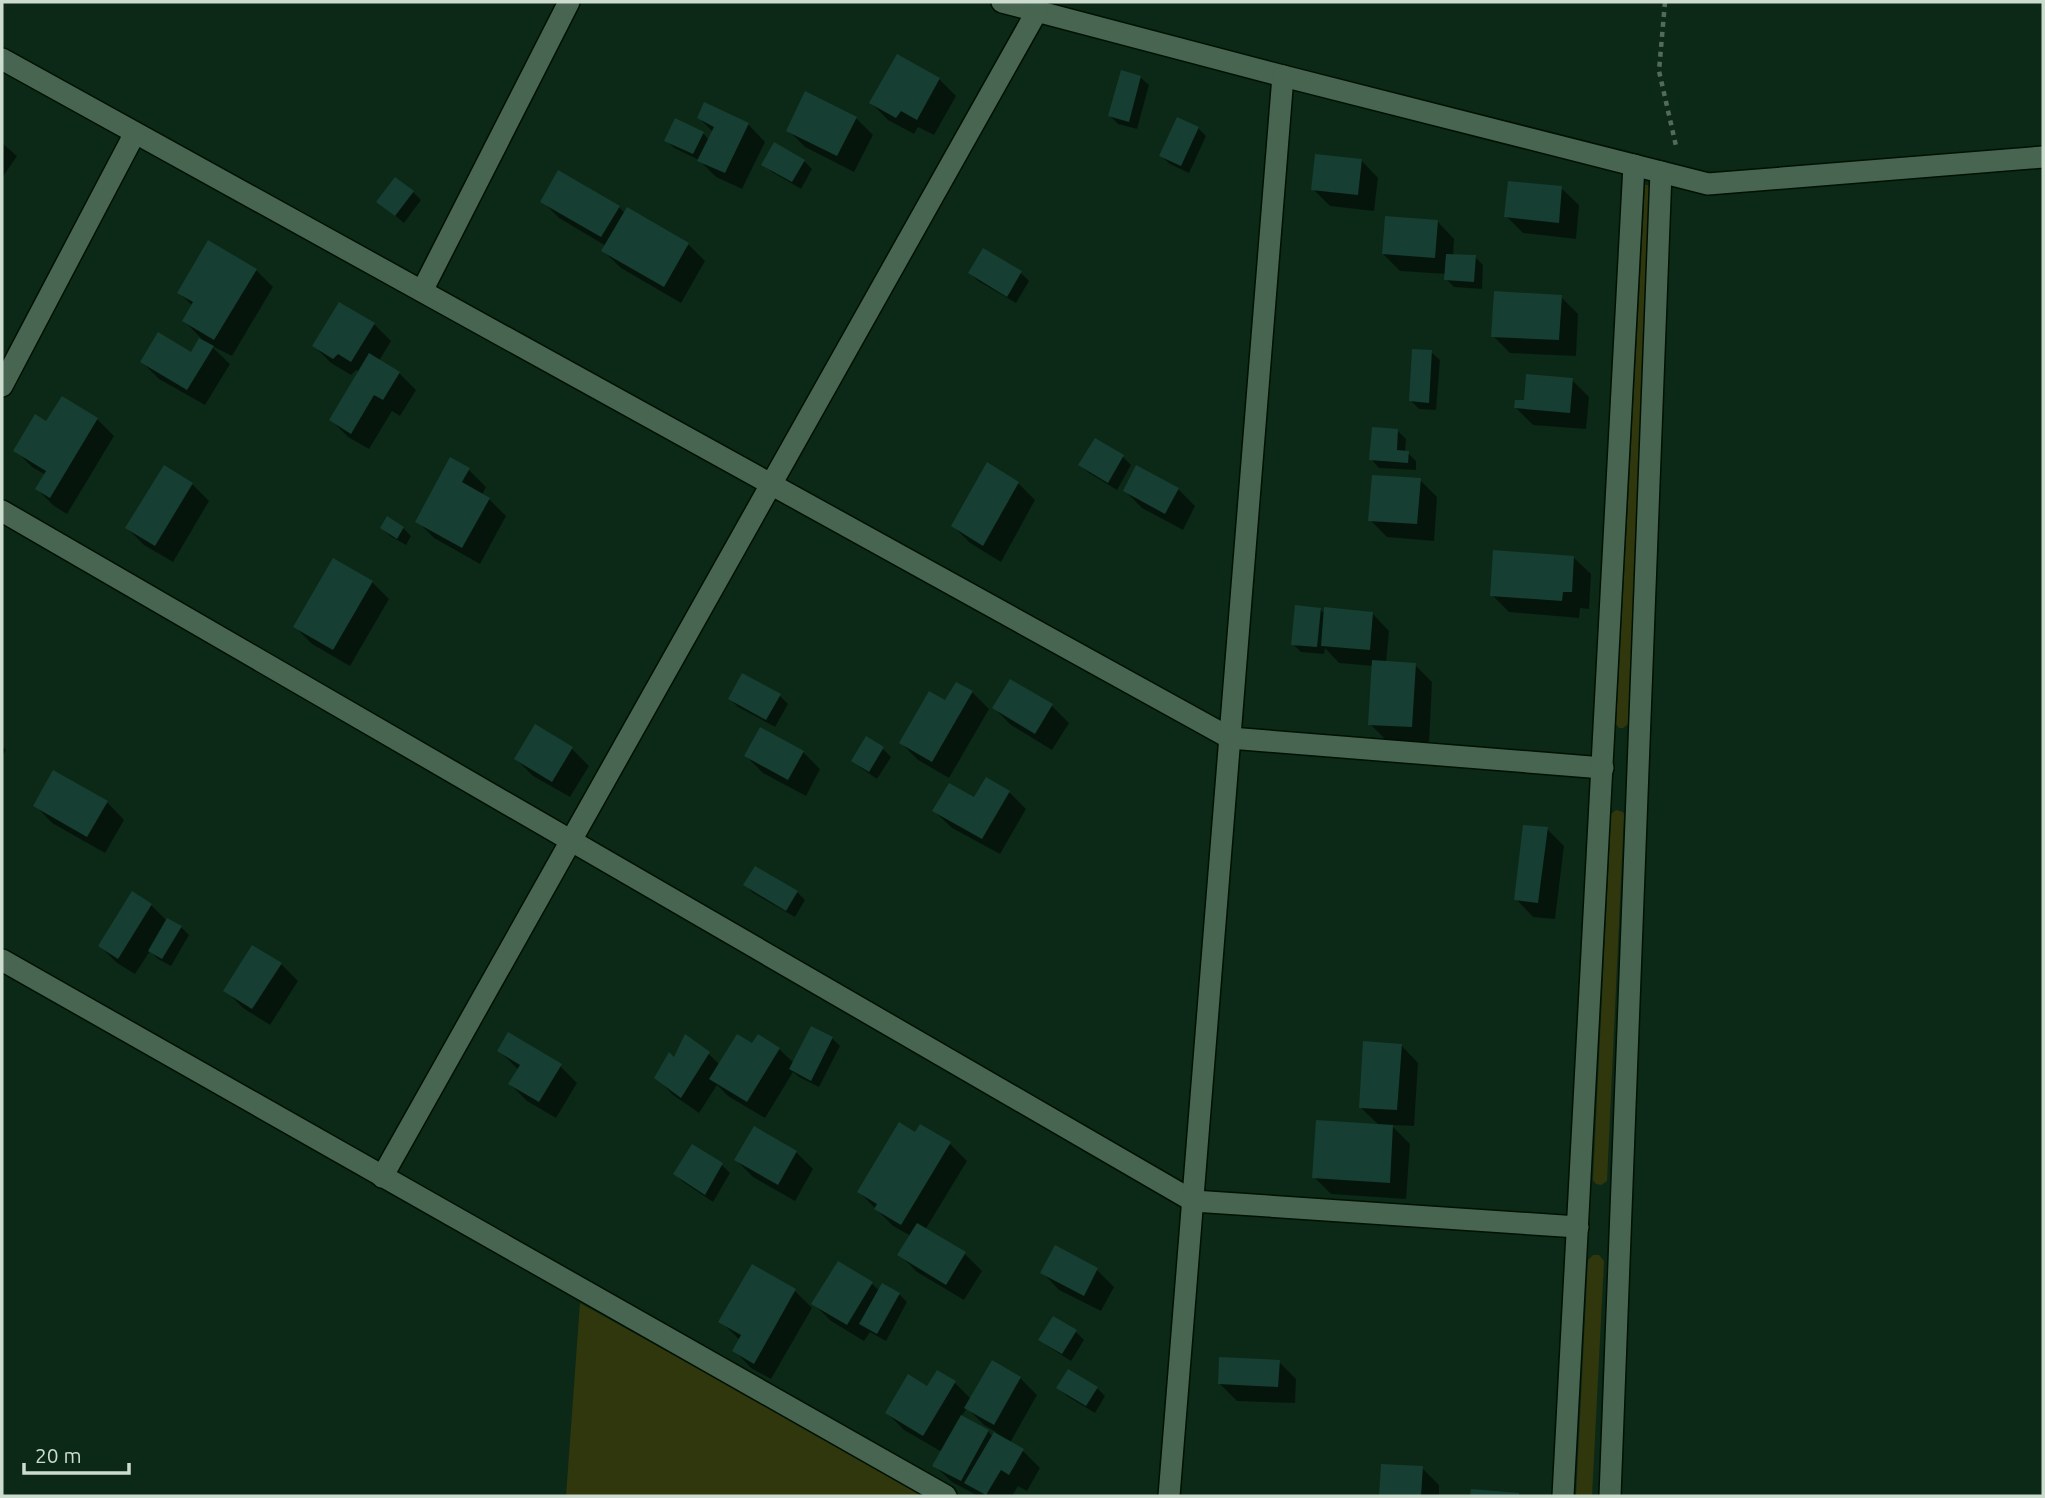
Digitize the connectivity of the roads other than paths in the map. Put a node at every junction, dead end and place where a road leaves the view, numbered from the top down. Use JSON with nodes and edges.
{"nodes":[{"id":1,"x":569,"y":2,"type":"edge"},
{"id":2,"x":1002,"y":2,"type":"edge"},
{"id":3,"x":1037,"y":11,"type":"junction"},
{"id":4,"x":2,"y":59,"type":"edge"},
{"id":5,"x":1283,"y":76,"type":"junction"},
{"id":6,"x":135,"y":133,"type":"junction"},
{"id":7,"x":2043,"y":157,"type":"edge"},
{"id":8,"x":1634,"y":165,"type":"junction"},
{"id":9,"x":1668,"y":174,"type":"junction"},
{"id":10,"x":422,"y":291,"type":"junction"},
{"id":11,"x":2,"y":386,"type":"edge"},
{"id":12,"x":771,"y":484,"type":"junction"},
{"id":13,"x":2,"y":511,"type":"edge"},
{"id":14,"x":1230,"y":738,"type":"junction"},
{"id":15,"x":1603,"y":768,"type":"junction"},
{"id":16,"x":571,"y":841,"type":"junction"},
{"id":17,"x":2,"y":960,"type":"edge"},
{"id":18,"x":382,"y":1177,"type":"junction"},
{"id":19,"x":1193,"y":1201,"type":"junction"},
{"id":20,"x":1577,"y":1227,"type":"junction"},
{"id":21,"x":946,"y":1496,"type":"edge"},
{"id":22,"x":1169,"y":1496,"type":"edge"},
{"id":23,"x":1563,"y":1496,"type":"edge"},
{"id":24,"x":1610,"y":1496,"type":"edge"}],
"edges":[{"from":1,"to":10,"type":"street"},
{"from":2,"to":3,"type":"street"},
{"from":3,"to":5,"type":"street"},
{"from":3,"to":12,"type":"street"},
{"from":4,"to":6,"type":"street"},
{"from":5,"to":8,"type":"street"},
{"from":5,"to":14,"type":"street"},
{"from":6,"to":10,"type":"street"},
{"from":6,"to":11,"type":"street"},
{"from":7,"to":9,"type":"street"},
{"from":8,"to":9,"type":"street"},
{"from":8,"to":15,"type":"street"},
{"from":9,"to":24,"type":"street"},
{"from":10,"to":12,"type":"street"},
{"from":12,"to":14,"type":"street"},
{"from":12,"to":16,"type":"street"},
{"from":13,"to":16,"type":"street"},
{"from":14,"to":15,"type":"street"},
{"from":14,"to":19,"type":"street"},
{"from":15,"to":20,"type":"street"},
{"from":16,"to":18,"type":"street"},
{"from":16,"to":19,"type":"street"},
{"from":17,"to":18,"type":"street"},
{"from":18,"to":21,"type":"street"},
{"from":19,"to":20,"type":"street"},
{"from":19,"to":22,"type":"street"},
{"from":20,"to":23,"type":"street"}]}
